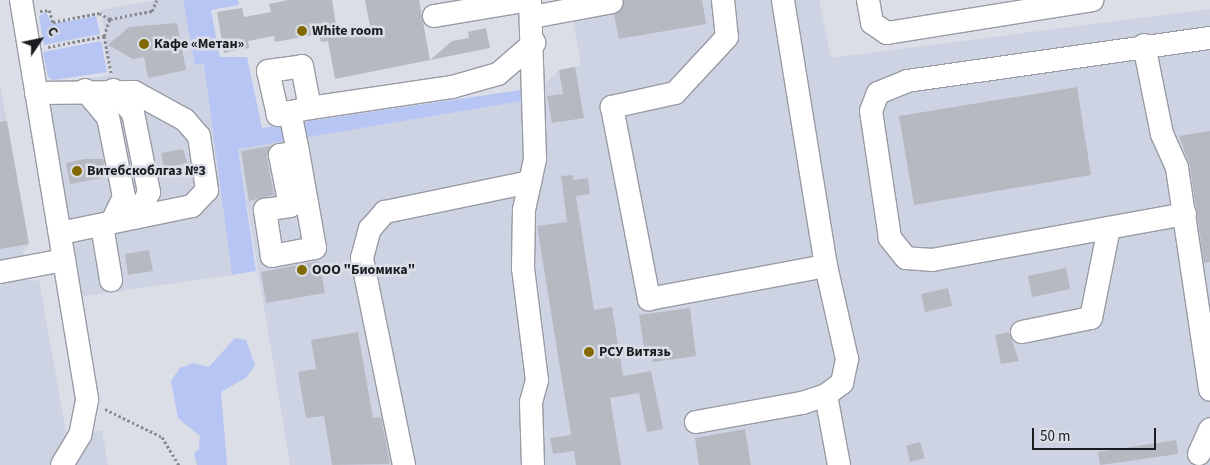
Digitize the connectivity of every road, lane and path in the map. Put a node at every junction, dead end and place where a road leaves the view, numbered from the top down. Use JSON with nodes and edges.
{"nodes":[{"id":1,"x":157,"y":0,"type":"edge"},
{"id":2,"x":723,"y":0,"type":"edge"},
{"id":3,"x":782,"y":0,"type":"edge"},
{"id":4,"x":868,"y":0,"type":"edge"},
{"id":5,"x":1092,"y":0,"type":"edge"},
{"id":6,"x":612,"y":2,"type":"dead end"},
{"id":7,"x":28,"y":6,"type":"edge"},
{"id":8,"x":531,"y":6,"type":"edge"},
{"id":9,"x":434,"y":16,"type":"dead end"},
{"id":10,"x":110,"y":19,"type":"junction"},
{"id":11,"x":104,"y":36,"type":"junction"},
{"id":12,"x":1210,"y":38,"type":"edge"},
{"id":13,"x":534,"y":43,"type":"junction"},
{"id":14,"x":1144,"y":45,"type":"junction"},
{"id":15,"x":39,"y":49,"type":"dead end"},
{"id":16,"x":107,"y":82,"type":"junction"},
{"id":17,"x":85,"y":90,"type":"junction"},
{"id":18,"x":36,"y":93,"type":"junction"},
{"id":19,"x":298,"y":152,"type":"junction"},
{"id":20,"x":530,"y":182,"type":"junction"},
{"id":21,"x":1185,"y":214,"type":"junction"},
{"id":22,"x":137,"y":217,"type":"junction"},
{"id":23,"x":107,"y":223,"type":"junction"},
{"id":24,"x":1109,"y":228,"type":"junction"},
{"id":25,"x":60,"y":233,"type":"junction"},
{"id":26,"x":64,"y":260,"type":"junction"},
{"id":27,"x":826,"y":266,"type":"junction"},
{"id":28,"x":0,"y":272,"type":"edge"},
{"id":29,"x":111,"y":280,"type":"dead end"},
{"id":30,"x":1022,"y":332,"type":"dead end"},
{"id":31,"x":1210,"y":390,"type":"edge"},
{"id":32,"x":826,"y":395,"type":"junction"},
{"id":33,"x":87,"y":400,"type":"junction"},
{"id":34,"x":696,"y":422,"type":"dead end"},
{"id":35,"x":1210,"y":429,"type":"edge"},
{"id":36,"x":1199,"y":454,"type":"dead end"},
{"id":37,"x":62,"y":465,"type":"edge"},
{"id":38,"x":179,"y":465,"type":"edge"},
{"id":39,"x":404,"y":465,"type":"edge"},
{"id":40,"x":533,"y":465,"type":"edge"},
{"id":41,"x":839,"y":465,"type":"edge"}],
"edges":[{"from":1,"to":10,"type":"path"},
{"from":2,"to":27,"type":"lane"},
{"from":3,"to":27,"type":"lane"},
{"from":4,"to":5,"type":"lane"},
{"from":6,"to":8,"type":"lane"},
{"from":7,"to":10,"type":"path"},
{"from":7,"to":18,"type":"lane"},
{"from":8,"to":9,"type":"lane"},
{"from":8,"to":13,"type":"lane"},
{"from":10,"to":11,"type":"path"},
{"from":11,"to":15,"type":"path"},
{"from":11,"to":16,"type":"path"},
{"from":12,"to":14,"type":"lane"},
{"from":13,"to":19,"type":"lane"},
{"from":13,"to":20,"type":"lane"},
{"from":14,"to":21,"type":"lane"},
{"from":14,"to":24,"type":"lane"},
{"from":16,"to":17,"type":"lane"},
{"from":16,"to":22,"type":"lane"},
{"from":16,"to":22,"type":"lane"},
{"from":17,"to":18,"type":"lane"},
{"from":17,"to":23,"type":"lane"},
{"from":18,"to":25,"type":"lane"},
{"from":19,"to":19,"type":"lane"},
{"from":20,"to":39,"type":"lane"},
{"from":20,"to":40,"type":"lane"},
{"from":21,"to":24,"type":"lane"},
{"from":21,"to":31,"type":"lane"},
{"from":22,"to":23,"type":"lane"},
{"from":23,"to":25,"type":"lane"},
{"from":23,"to":29,"type":"lane"},
{"from":24,"to":30,"type":"lane"},
{"from":25,"to":26,"type":"lane"},
{"from":26,"to":28,"type":"lane"},
{"from":26,"to":33,"type":"lane"},
{"from":27,"to":32,"type":"lane"},
{"from":32,"to":34,"type":"lane"},
{"from":32,"to":41,"type":"lane"},
{"from":33,"to":37,"type":"lane"},
{"from":33,"to":38,"type":"path"},
{"from":35,"to":36,"type":"lane"}]}
